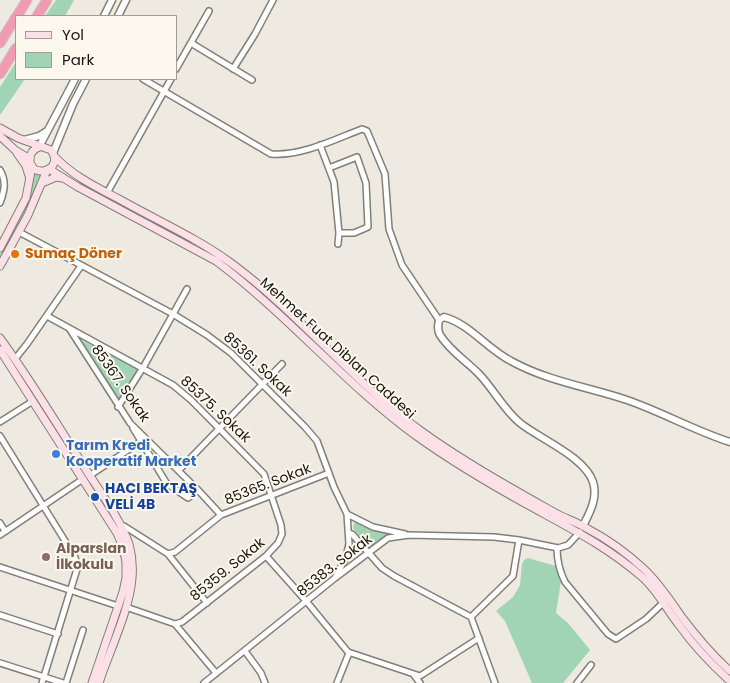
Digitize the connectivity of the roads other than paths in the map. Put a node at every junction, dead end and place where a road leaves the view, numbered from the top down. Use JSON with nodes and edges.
{"nodes":[{"id":1,"x":27,"y":0,"type":"edge"},
{"id":2,"x":47,"y":0,"type":"edge"},
{"id":3,"x":112,"y":0,"type":"edge"},
{"id":4,"x":126,"y":0,"type":"edge"},
{"id":5,"x":273,"y":0,"type":"edge"},
{"id":6,"x":209,"y":11,"type":"dead end"},
{"id":7,"x":17,"y":15,"type":"edge"},
{"id":8,"x":38,"y":15,"type":"edge"},
{"id":9,"x":104,"y":15,"type":"edge"},
{"id":10,"x":118,"y":15,"type":"edge"},
{"id":11,"x":15,"y":19,"type":"edge"},
{"id":12,"x":0,"y":43,"type":"edge"},
{"id":13,"x":191,"y":43,"type":"junction"},
{"id":14,"x":15,"y":50,"type":"edge"},
{"id":15,"x":178,"y":66,"type":"edge"},
{"id":16,"x":233,"y":69,"type":"junction"},
{"id":17,"x":0,"y":74,"type":"edge"},
{"id":18,"x":74,"y":80,"type":"edge"},
{"id":19,"x":85,"y":80,"type":"edge"},
{"id":20,"x":145,"y":80,"type":"edge"},
{"id":21,"x":170,"y":80,"type":"edge"},
{"id":22,"x":252,"y":80,"type":"dead end"},
{"id":23,"x":164,"y":91,"type":"junction"},
{"id":24,"x":0,"y":128,"type":"edge"},
{"id":25,"x":48,"y":131,"type":"junction"},
{"id":26,"x":0,"y":136,"type":"edge"},
{"id":27,"x":24,"y":140,"type":"junction"},
{"id":28,"x":320,"y":145,"type":"junction"},
{"id":29,"x":39,"y":147,"type":"junction"},
{"id":30,"x":16,"y":150,"type":"junction"},
{"id":31,"x":54,"y":155,"type":"junction"},
{"id":32,"x":31,"y":163,"type":"junction"},
{"id":33,"x":329,"y":168,"type":"junction"},
{"id":34,"x":0,"y":170,"type":"edge"},
{"id":35,"x":48,"y":170,"type":"junction"},
{"id":36,"x":63,"y":178,"type":"junction"},
{"id":37,"x":30,"y":180,"type":"junction"},
{"id":38,"x":42,"y":183,"type":"junction"},
{"id":39,"x":107,"y":193,"type":"junction"},
{"id":40,"x":0,"y":204,"type":"edge"},
{"id":41,"x":19,"y":232,"type":"junction"},
{"id":42,"x":339,"y":233,"type":"junction"},
{"id":43,"x":338,"y":244,"type":"dead end"},
{"id":44,"x":0,"y":248,"type":"edge"},
{"id":45,"x":0,"y":266,"type":"edge"},
{"id":46,"x":81,"y":266,"type":"junction"},
{"id":47,"x":187,"y":289,"type":"dead end"},
{"id":48,"x":173,"y":314,"type":"junction"},
{"id":49,"x":47,"y":316,"type":"junction"},
{"id":50,"x":439,"y":320,"type":"junction"},
{"id":51,"x":68,"y":327,"type":"junction"},
{"id":52,"x":0,"y":338,"type":"edge"},
{"id":53,"x":0,"y":350,"type":"edge"},
{"id":54,"x":15,"y":359,"type":"junction"},
{"id":55,"x":282,"y":364,"type":"dead end"},
{"id":56,"x":142,"y":367,"type":"junction"},
{"id":57,"x":263,"y":385,"type":"junction"},
{"id":58,"x":33,"y":400,"type":"junction"},
{"id":59,"x":118,"y":407,"type":"junction"},
{"id":60,"x":0,"y":422,"type":"edge"},
{"id":61,"x":219,"y":429,"type":"junction"},
{"id":62,"x":0,"y":436,"type":"edge"},
{"id":63,"x":143,"y":440,"type":"junction"},
{"id":64,"x":730,"y":442,"type":"edge"},
{"id":65,"x":179,"y":470,"type":"junction"},
{"id":66,"x":329,"y":473,"type":"junction"},
{"id":67,"x":86,"y":477,"type":"junction"},
{"id":68,"x":198,"y":490,"type":"junction"},
{"id":69,"x":271,"y":496,"type":"junction"},
{"id":70,"x":43,"y":505,"type":"junction"},
{"id":71,"x":347,"y":514,"type":"junction"},
{"id":72,"x":221,"y":515,"type":"junction"},
{"id":73,"x":0,"y":523,"type":"edge"},
{"id":74,"x":121,"y":527,"type":"junction"},
{"id":75,"x":581,"y":529,"type":"junction"},
{"id":76,"x":5,"y":531,"type":"junction"},
{"id":77,"x":348,"y":533,"type":"junction"},
{"id":78,"x":0,"y":535,"type":"edge"},
{"id":79,"x":409,"y":535,"type":"junction"},
{"id":80,"x":519,"y":540,"type":"junction"},
{"id":81,"x":557,"y":548,"type":"junction"},
{"id":82,"x":369,"y":553,"type":"junction"},
{"id":83,"x":168,"y":554,"type":"junction"},
{"id":84,"x":266,"y":556,"type":"junction"},
{"id":85,"x":0,"y":566,"type":"edge"},
{"id":86,"x":335,"y":578,"type":"junction"},
{"id":87,"x":72,"y":590,"type":"junction"},
{"id":88,"x":307,"y":602,"type":"junction"},
{"id":89,"x":207,"y":603,"type":"junction"},
{"id":90,"x":663,"y":603,"type":"junction"},
{"id":91,"x":122,"y":606,"type":"junction"},
{"id":92,"x":0,"y":614,"type":"edge"},
{"id":93,"x":471,"y":617,"type":"junction"},
{"id":94,"x":175,"y":624,"type":"junction"},
{"id":95,"x":83,"y":630,"type":"dead end"},
{"id":96,"x":58,"y":634,"type":"junction"},
{"id":97,"x":479,"y":638,"type":"junction"},
{"id":98,"x":245,"y":651,"type":"junction"},
{"id":99,"x":350,"y":653,"type":"junction"},
{"id":100,"x":0,"y":663,"type":"edge"},
{"id":101,"x":591,"y":665,"type":"dead end"},
{"id":102,"x":730,"y":671,"type":"edge"},
{"id":103,"x":216,"y":673,"type":"junction"},
{"id":104,"x":414,"y":674,"type":"junction"},
{"id":105,"x":43,"y":680,"type":"edge"},
{"id":106,"x":730,"y":681,"type":"edge"},
{"id":107,"x":64,"y":683,"type":"edge"},
{"id":108,"x":92,"y":683,"type":"edge"},
{"id":109,"x":99,"y":683,"type":"edge"},
{"id":110,"x":204,"y":683,"type":"edge"},
{"id":111,"x":265,"y":683,"type":"edge"},
{"id":112,"x":337,"y":683,"type":"edge"},
{"id":113,"x":420,"y":683,"type":"edge"},
{"id":114,"x":495,"y":683,"type":"edge"},
{"id":115,"x":578,"y":683,"type":"edge"}],
"edges":[{"from":1,"to":7,"type":"highway"},
{"from":2,"to":8,"type":"highway"},
{"from":3,"to":9,"type":"street"},
{"from":4,"to":10,"type":"street"},
{"from":5,"to":16,"type":"street"},
{"from":6,"to":13,"type":"street"},
{"from":11,"to":12,"type":"highway"},
{"from":13,"to":15,"type":"street"},
{"from":13,"to":16,"type":"street"},
{"from":14,"to":17,"type":"highway"},
{"from":16,"to":22,"type":"street"},
{"from":18,"to":25,"type":"street"},
{"from":19,"to":31,"type":"street"},
{"from":20,"to":23,"type":"street"},
{"from":21,"to":23,"type":"street"},
{"from":23,"to":28,"type":"street"},
{"from":23,"to":39,"type":"street"},
{"from":24,"to":27,"type":"main road"},
{"from":25,"to":27,"type":"street"},
{"from":25,"to":29,"type":"street"},
{"from":26,"to":30,"type":"main road"},
{"from":27,"to":29,"type":"main road"},
{"from":28,"to":33,"type":"street"},
{"from":28,"to":50,"type":"street"},
{"from":29,"to":31,"type":"main road"},
{"from":29,"to":32,"type":"main road"},
{"from":30,"to":32,"type":"main road"},
{"from":30,"to":37,"type":"main road"},
{"from":31,"to":35,"type":"main road"},
{"from":31,"to":39,"type":"main road","name":"Mehmet Fuat Diblan Caddesi"},
{"from":32,"to":35,"type":"main road"},
{"from":32,"to":37,"type":"main road"},
{"from":33,"to":42,"type":"street"},
{"from":33,"to":42,"type":"street"},
{"from":34,"to":40,"type":"street"},
{"from":35,"to":36,"type":"main road","name":"Mehmet Fuat Diblan Caddesi"},
{"from":35,"to":38,"type":"main road"},
{"from":36,"to":38,"type":"main road"},
{"from":36,"to":75,"type":"main road","name":"Mehmet Fuat Diblan Caddesi"},
{"from":37,"to":44,"type":"main road"},
{"from":38,"to":41,"type":"main road"},
{"from":39,"to":75,"type":"main road","name":"Mehmet Fuat Diblan Caddesi"},
{"from":41,"to":45,"type":"main road"},
{"from":41,"to":46,"type":"street","name":"85361. Sokak"},
{"from":42,"to":43,"type":"street"},
{"from":46,"to":48,"type":"street","name":"85361. Sokak"},
{"from":46,"to":49,"type":"street"},
{"from":47,"to":48,"type":"street"},
{"from":48,"to":56,"type":"street"},
{"from":48,"to":57,"type":"street","name":"85361. Sokak"},
{"from":49,"to":51,"type":"street","name":"85375. Sokak"},
{"from":49,"to":54,"type":"street"},
{"from":50,"to":64,"type":"street"},
{"from":50,"to":75,"type":"street"},
{"from":51,"to":56,"type":"street","name":"85375. Sokak"},
{"from":51,"to":59,"type":"street","name":"85367. Sokak"},
{"from":52,"to":54,"type":"main road"},
{"from":53,"to":58,"type":"main road"},
{"from":54,"to":67,"type":"main road"},
{"from":55,"to":57,"type":"street"},
{"from":56,"to":59,"type":"street"},
{"from":56,"to":61,"type":"street","name":"85375. Sokak"},
{"from":57,"to":61,"type":"street"},
{"from":57,"to":66,"type":"street","name":"85361. Sokak"},
{"from":58,"to":60,"type":"street"},
{"from":58,"to":67,"type":"main road"},
{"from":59,"to":63,"type":"street","name":"85367. Sokak"},
{"from":61,"to":65,"type":"street"},
{"from":61,"to":69,"type":"street","name":"85375. Sokak"},
{"from":62,"to":70,"type":"street"},
{"from":63,"to":65,"type":"street","name":"85367. Sokak"},
{"from":63,"to":67,"type":"street"},
{"from":63,"to":68,"type":"street"},
{"from":65,"to":68,"type":"street","name":"85367. Sokak"},
{"from":66,"to":69,"type":"street","name":"85365. Sokak"},
{"from":66,"to":71,"type":"street","name":"85361. Sokak"},
{"from":67,"to":70,"type":"street"},
{"from":67,"to":74,"type":"main road"},
{"from":67,"to":91,"type":"main road"},
{"from":68,"to":72,"type":"street","name":"85367. Sokak"},
{"from":69,"to":72,"type":"street","name":"85365. Sokak"},
{"from":69,"to":84,"type":"street","name":"85359. Sokak"},
{"from":70,"to":76,"type":"street"},
{"from":70,"to":87,"type":"street"},
{"from":71,"to":77,"type":"street","name":"85361. Sokak"},
{"from":71,"to":79,"type":"street"},
{"from":72,"to":83,"type":"street","name":"85365. Sokak"},
{"from":73,"to":76,"type":"street"},
{"from":74,"to":83,"type":"street"},
{"from":74,"to":91,"type":"main road"},
{"from":75,"to":81,"type":"street"},
{"from":75,"to":90,"type":"main road","name":"Mehmet Fuat Diblan Caddesi"},
{"from":75,"to":102,"type":"main road","name":"Mehmet Fuat Diblan Caddesi"},
{"from":76,"to":78,"type":"street"},
{"from":77,"to":82,"type":"street"},
{"from":77,"to":86,"type":"street","name":"85361. Sokak"},
{"from":79,"to":80,"type":"street","name":"85383. Sokak"},
{"from":79,"to":82,"type":"street","name":"85383. Sokak"},
{"from":80,"to":81,"type":"street","name":"85383. Sokak"},
{"from":80,"to":93,"type":"street"},
{"from":81,"to":90,"type":"street"},
{"from":82,"to":86,"type":"street","name":"85383. Sokak"},
{"from":82,"to":93,"type":"street"},
{"from":83,"to":89,"type":"street"},
{"from":84,"to":88,"type":"street"},
{"from":84,"to":89,"type":"street","name":"85359. Sokak"},
{"from":85,"to":87,"type":"street"},
{"from":86,"to":88,"type":"street","name":"85383. Sokak"},
{"from":87,"to":91,"type":"street"},
{"from":87,"to":96,"type":"street"},
{"from":88,"to":98,"type":"street","name":"85383. Sokak"},
{"from":88,"to":99,"type":"street"},
{"from":89,"to":94,"type":"street","name":"85359. Sokak"},
{"from":90,"to":106,"type":"main road","name":"Mehmet Fuat Diblan Caddesi"},
{"from":91,"to":94,"type":"street"},
{"from":91,"to":108,"type":"main road"},
{"from":91,"to":109,"type":"main road"},
{"from":92,"to":96,"type":"street"},
{"from":93,"to":97,"type":"street"},
{"from":94,"to":103,"type":"street"},
{"from":95,"to":107,"type":"street"},
{"from":96,"to":105,"type":"street"},
{"from":97,"to":104,"type":"street"},
{"from":97,"to":114,"type":"street"},
{"from":98,"to":103,"type":"street","name":"85383. Sokak"},
{"from":98,"to":111,"type":"street"},
{"from":99,"to":104,"type":"street"},
{"from":99,"to":112,"type":"street"},
{"from":100,"to":105,"type":"street"},
{"from":101,"to":115,"type":"street"},
{"from":103,"to":110,"type":"street","name":"85383. Sokak"},
{"from":104,"to":113,"type":"street"},
{"from":105,"to":107,"type":"street"}]}
